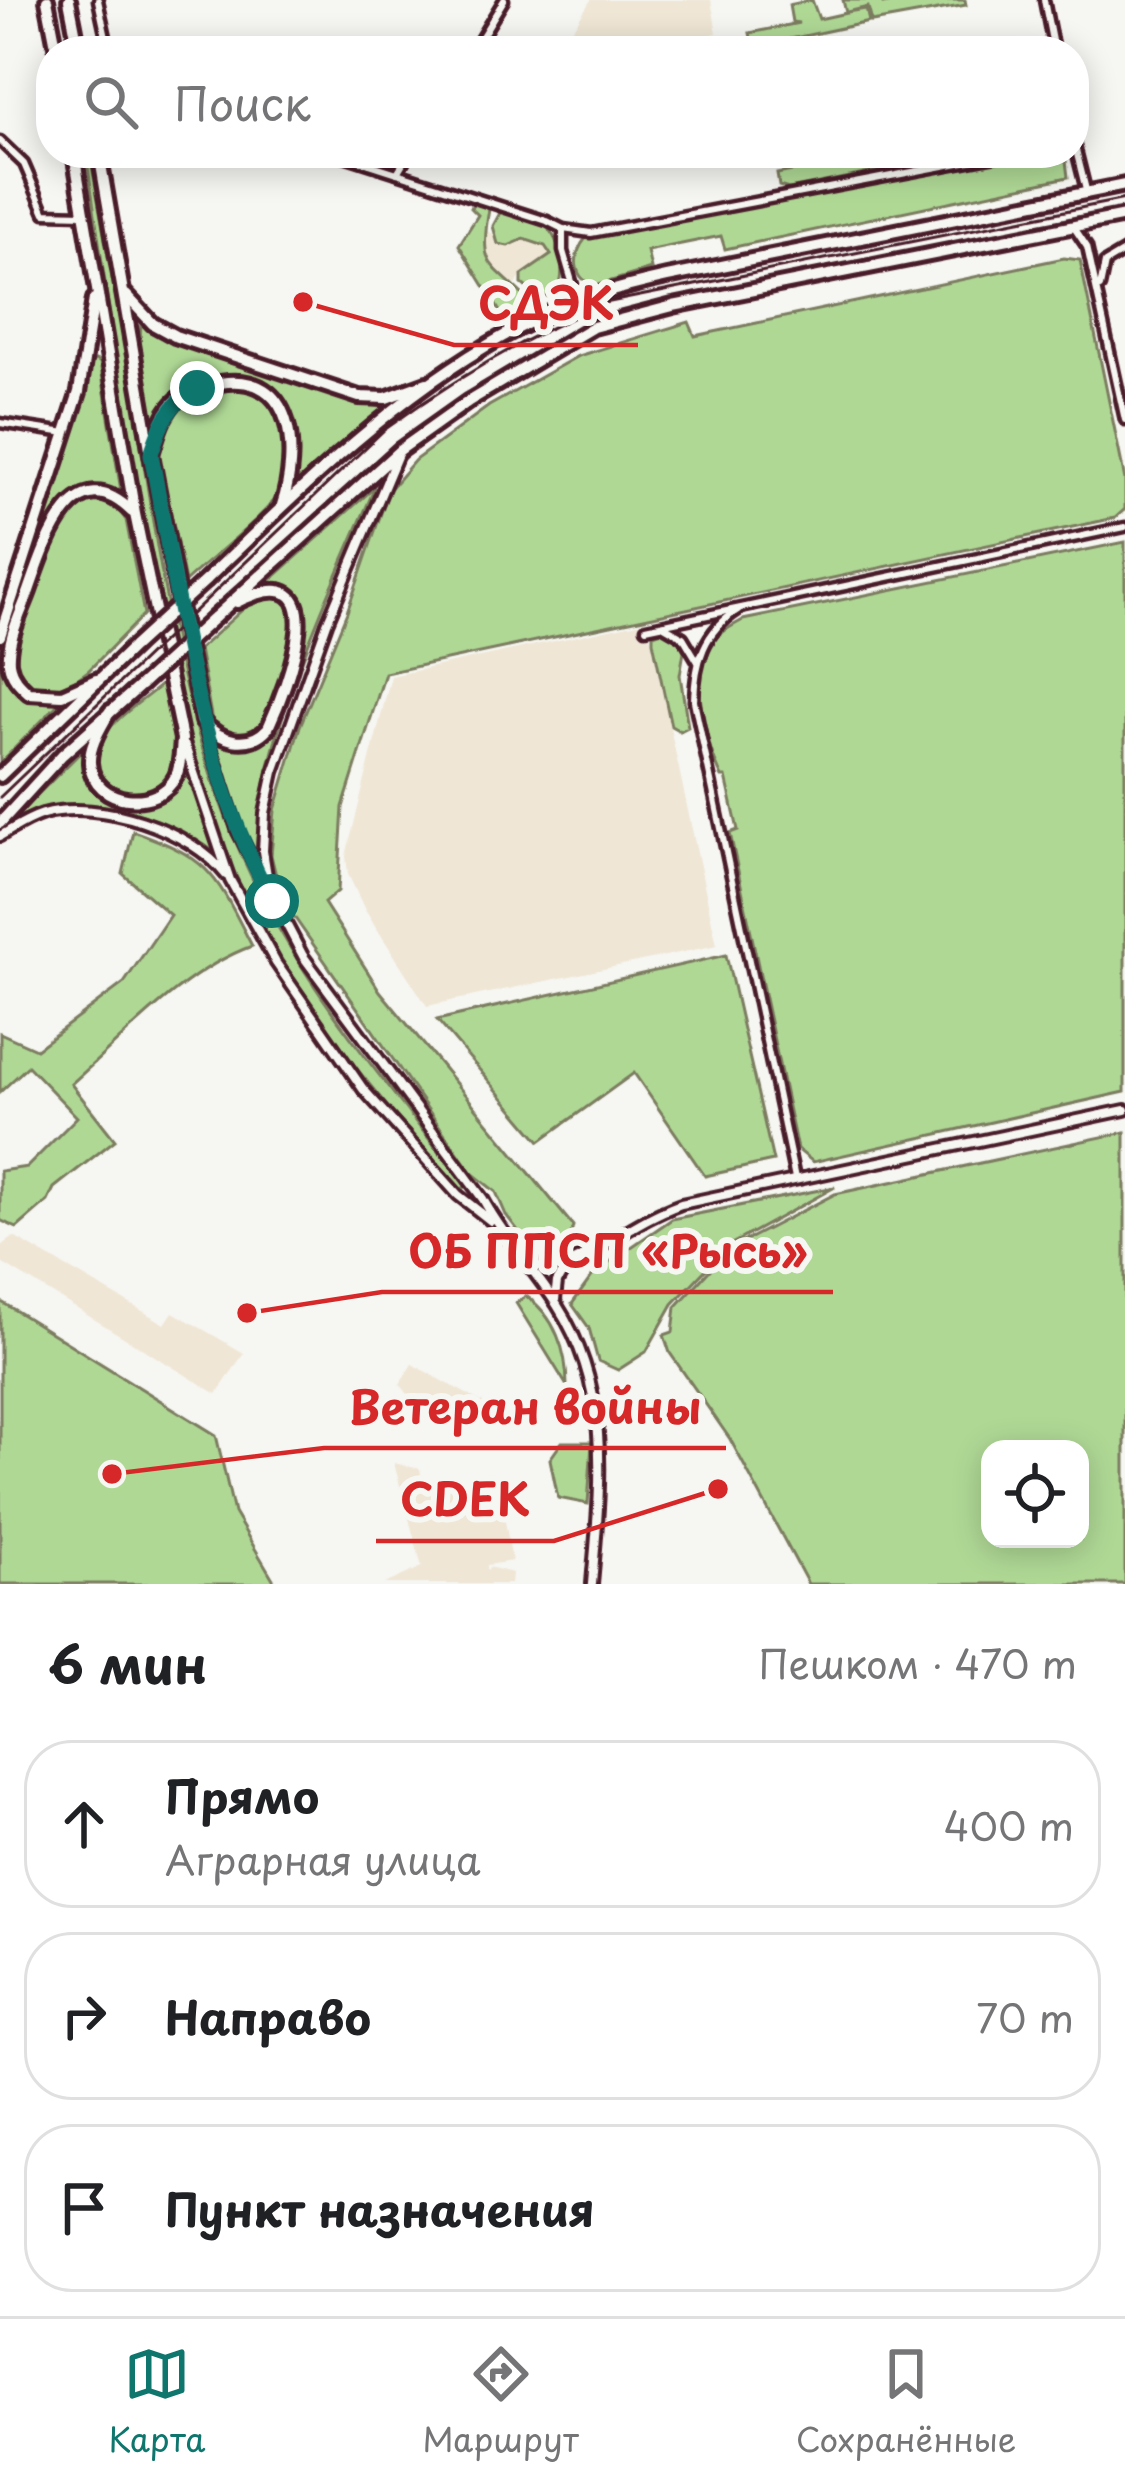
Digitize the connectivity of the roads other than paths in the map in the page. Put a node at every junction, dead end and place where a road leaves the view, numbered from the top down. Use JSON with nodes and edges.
{"nodes":[{"id":1,"x":47,"y":0,"type":"edge"},
{"id":2,"x":69,"y":0,"type":"edge"},
{"id":3,"x":98,"y":0,"type":"edge"},
{"id":4,"x":504,"y":0,"type":"edge"},
{"id":5,"x":1043,"y":0,"type":"edge"},
{"id":6,"x":54,"y":36,"type":"edge"},
{"id":7,"x":76,"y":36,"type":"edge"},
{"id":8,"x":106,"y":36,"type":"edge"},
{"id":9,"x":482,"y":36,"type":"edge"},
{"id":10,"x":1051,"y":36,"type":"edge"},
{"id":11,"x":0,"y":141,"type":"edge"},
{"id":12,"x":76,"y":168,"type":"edge"},
{"id":13,"x":102,"y":168,"type":"edge"},
{"id":14,"x":382,"y":168,"type":"edge"},
{"id":15,"x":400,"y":168,"type":"edge"},
{"id":16,"x":933,"y":168,"type":"edge"},
{"id":17,"x":1080,"y":168,"type":"edge"},
{"id":18,"x":397,"y":173,"type":"junction"},
{"id":19,"x":1125,"y":185,"type":"edge"},
{"id":20,"x":1086,"y":193,"type":"junction"},
{"id":21,"x":84,"y":214,"type":"junction"},
{"id":22,"x":1125,"y":216,"type":"edge"},
{"id":23,"x":1073,"y":226,"type":"junction"},
{"id":24,"x":563,"y":230,"type":"junction"},
{"id":25,"x":1125,"y":251,"type":"edge"},
{"id":26,"x":95,"y":290,"type":"junction"},
{"id":27,"x":123,"y":292,"type":"junction"},
{"id":28,"x":1099,"y":296,"type":"junction"},
{"id":29,"x":578,"y":302,"type":"junction"},
{"id":30,"x":436,"y":380,"type":"junction"},
{"id":31,"x":1125,"y":420,"type":"edge"},
{"id":32,"x":0,"y":423,"type":"edge"},
{"id":33,"x":66,"y":433,"type":"junction"},
{"id":34,"x":400,"y":450,"type":"junction"},
{"id":35,"x":151,"y":454,"type":"junction"},
{"id":36,"x":281,"y":508,"type":"junction"},
{"id":37,"x":135,"y":514,"type":"junction"},
{"id":38,"x":1125,"y":527,"type":"edge"},
{"id":39,"x":738,"y":610,"type":"junction"},
{"id":40,"x":219,"y":613,"type":"junction"},
{"id":41,"x":662,"y":626,"type":"junction"},
{"id":42,"x":646,"y":628,"type":"dead end"},
{"id":43,"x":0,"y":636,"type":"edge"},
{"id":44,"x":698,"y":662,"type":"junction"},
{"id":45,"x":96,"y":680,"type":"junction"},
{"id":46,"x":110,"y":711,"type":"junction"},
{"id":47,"x":202,"y":721,"type":"junction"},
{"id":48,"x":182,"y":740,"type":"junction"},
{"id":49,"x":0,"y":776,"type":"edge"},
{"id":50,"x":0,"y":824,"type":"edge"},
{"id":51,"x":0,"y":836,"type":"edge"},
{"id":52,"x":230,"y":880,"type":"junction"},
{"id":53,"x":272,"y":901,"type":"junction"},
{"id":54,"x":1125,"y":1110,"type":"edge"},
{"id":55,"x":795,"y":1178,"type":"junction"},
{"id":56,"x":471,"y":1184,"type":"junction"},
{"id":57,"x":458,"y":1195,"type":"junction"},
{"id":58,"x":497,"y":1226,"type":"junction"},
{"id":59,"x":527,"y":1264,"type":"junction"},
{"id":60,"x":567,"y":1264,"type":"junction"},
{"id":61,"x":555,"y":1301,"type":"junction"},
{"id":62,"x":592,"y":1584,"type":"edge"}],
"edges":[{"from":1,"to":6,"type":"main road"},
{"from":2,"to":7,"type":"main road"},
{"from":3,"to":8,"type":"street"},
{"from":4,"to":9,"type":"street"},
{"from":5,"to":10,"type":"street"},
{"from":11,"to":21,"type":"street"},
{"from":12,"to":21,"type":"main road"},
{"from":13,"to":27,"type":"main road"},
{"from":14,"to":18,"type":"street"},
{"from":15,"to":18,"type":"street"},
{"from":16,"to":24,"type":"street"},
{"from":17,"to":20,"type":"street"},
{"from":18,"to":24,"type":"street"},
{"from":19,"to":20,"type":"main road"},
{"from":20,"to":29,"type":"main road"},
{"from":21,"to":26,"type":"main road"},
{"from":22,"to":23,"type":"main road"},
{"from":23,"to":28,"type":"street"},
{"from":23,"to":34,"type":"main road"},
{"from":24,"to":29,"type":"street"},
{"from":25,"to":28,"type":"street"},
{"from":26,"to":33,"type":"main road"},
{"from":26,"to":37,"type":"main road"},
{"from":27,"to":30,"type":"main road"},
{"from":27,"to":35,"type":"main road"},
{"from":28,"to":31,"type":"street"},
{"from":29,"to":30,"type":"main road"},
{"from":30,"to":36,"type":"main road"},
{"from":32,"to":33,"type":"street"},
{"from":33,"to":43,"type":"main road"},
{"from":34,"to":40,"type":"main road"},
{"from":34,"to":53,"type":"street"},
{"from":35,"to":36,"type":"main road"},
{"from":35,"to":47,"type":"main road"},
{"from":36,"to":45,"type":"main road","bridge":true},
{"from":37,"to":45,"type":"main road"},
{"from":37,"to":48,"type":"main road"},
{"from":38,"to":39,"type":"street"},
{"from":39,"to":41,"type":"street"},
{"from":39,"to":44,"type":"street"},
{"from":40,"to":46,"type":"main road","bridge":true},
{"from":40,"to":47,"type":"main road"},
{"from":41,"to":42,"type":"street"},
{"from":41,"to":44,"type":"street"},
{"from":44,"to":55,"type":"street"},
{"from":45,"to":49,"type":"main road"},
{"from":46,"to":48,"type":"main road"},
{"from":46,"to":50,"type":"main road"},
{"from":47,"to":53,"type":"street"},
{"from":48,"to":52,"type":"street"},
{"from":51,"to":52,"type":"street"},
{"from":52,"to":57,"type":"street"},
{"from":53,"to":56,"type":"street"},
{"from":54,"to":55,"type":"street"},
{"from":55,"to":60,"type":"street"},
{"from":56,"to":57,"type":"street"},
{"from":56,"to":58,"type":"street"},
{"from":57,"to":58,"type":"street"},
{"from":58,"to":59,"type":"street"},
{"from":59,"to":60,"type":"street"},
{"from":59,"to":61,"type":"street"},
{"from":60,"to":61,"type":"street"},
{"from":61,"to":62,"type":"street"}]}
